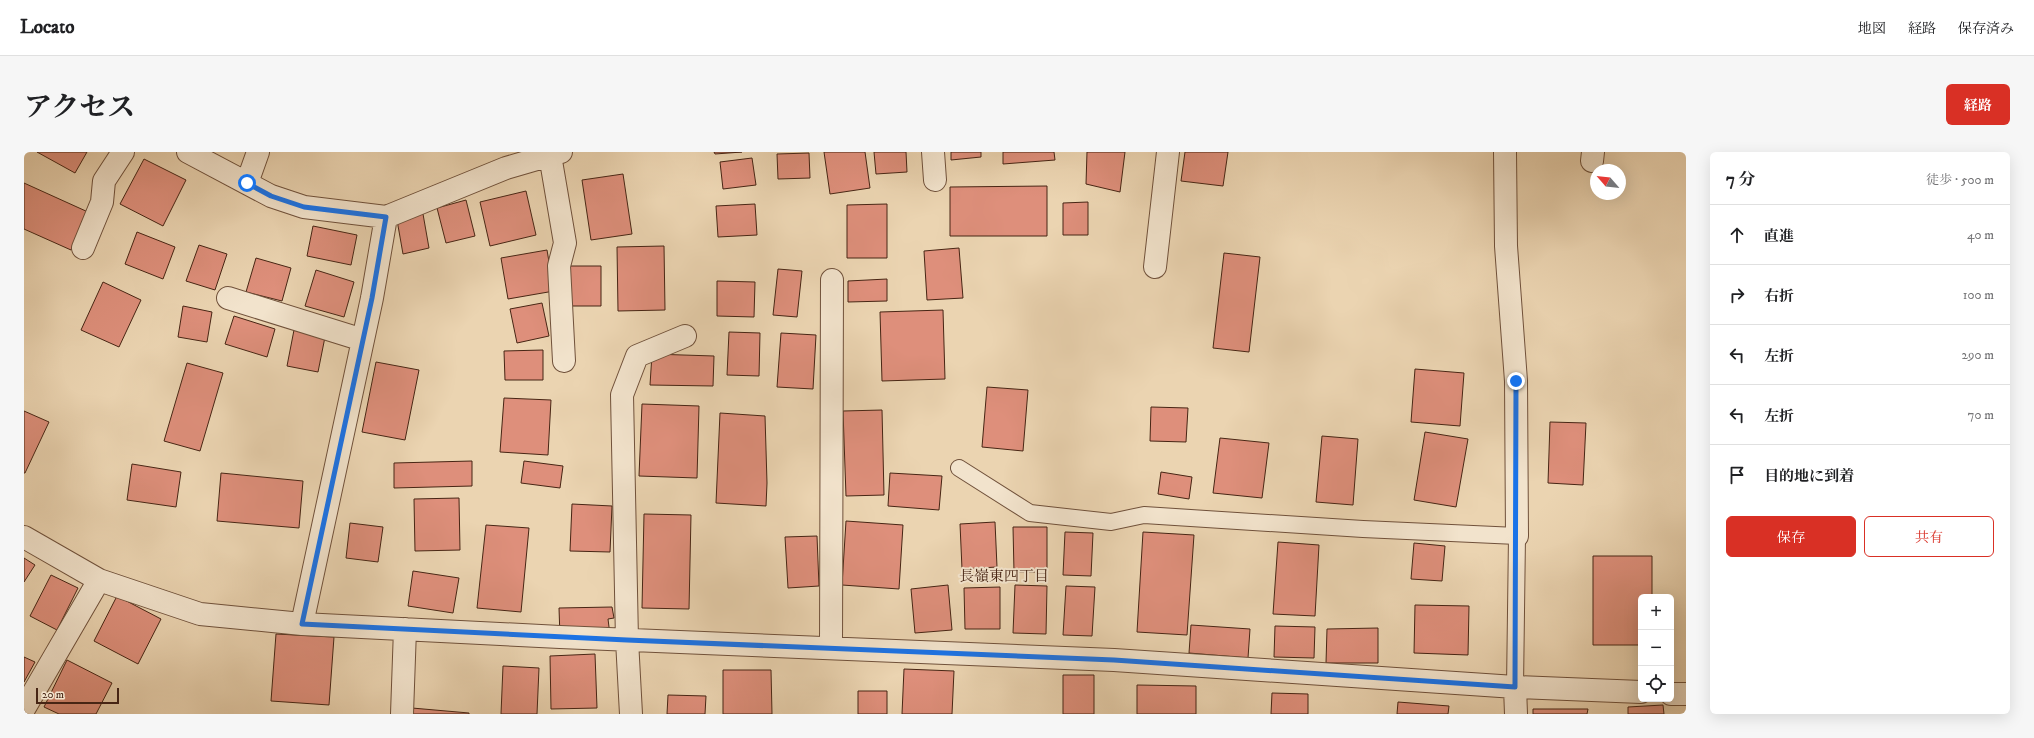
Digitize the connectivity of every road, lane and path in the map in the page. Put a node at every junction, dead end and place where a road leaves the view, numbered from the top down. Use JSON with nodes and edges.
{"nodes":[{"id":1,"x":123,"y":152,"type":"edge"},
{"id":2,"x":188,"y":152,"type":"edge"},
{"id":3,"x":258,"y":152,"type":"edge"},
{"id":4,"x":933,"y":152,"type":"edge"},
{"id":5,"x":1168,"y":152,"type":"edge"},
{"id":6,"x":1505,"y":152,"type":"edge"},
{"id":7,"x":555,"y":154,"type":"edge"},
{"id":8,"x":935,"y":180,"type":"dead end"},
{"id":9,"x":247,"y":183,"type":"junction"},
{"id":10,"x":386,"y":217,"type":"junction"},
{"id":11,"x":83,"y":248,"type":"dead end"},
{"id":12,"x":1155,"y":267,"type":"dead end"},
{"id":13,"x":832,"y":280,"type":"dead end"},
{"id":14,"x":228,"y":298,"type":"dead end"},
{"id":15,"x":686,"y":336,"type":"dead end"},
{"id":16,"x":363,"y":340,"type":"junction"},
{"id":17,"x":564,"y":361,"type":"dead end"},
{"id":18,"x":959,"y":468,"type":"dead end"},
{"id":19,"x":1517,"y":536,"type":"junction"},
{"id":20,"x":24,"y":537,"type":"edge"},
{"id":21,"x":99,"y":580,"type":"junction"},
{"id":22,"x":302,"y":624,"type":"junction"},
{"id":23,"x":405,"y":628,"type":"junction"},
{"id":24,"x":627,"y":640,"type":"junction"},
{"id":25,"x":831,"y":648,"type":"junction"},
{"id":26,"x":1515,"y":687,"type":"junction"},
{"id":27,"x":1638,"y":692,"type":"edge"},
{"id":28,"x":1674,"y":694,"type":"edge"},
{"id":29,"x":1686,"y":694,"type":"edge"},
{"id":30,"x":24,"y":709,"type":"edge"},
{"id":31,"x":402,"y":714,"type":"edge"},
{"id":32,"x":631,"y":714,"type":"edge"},
{"id":33,"x":1516,"y":714,"type":"edge"}],
"edges":[{"from":1,"to":11,"type":"street"},
{"from":2,"to":9,"type":"street"},
{"from":3,"to":9,"type":"street"},
{"from":4,"to":8,"type":"street"},
{"from":5,"to":12,"type":"street"},
{"from":6,"to":19,"type":"street"},
{"from":7,"to":10,"type":"street"},
{"from":7,"to":17,"type":"street"},
{"from":9,"to":10,"type":"street"},
{"from":10,"to":16,"type":"street"},
{"from":13,"to":25,"type":"street"},
{"from":14,"to":16,"type":"street"},
{"from":15,"to":24,"type":"street"},
{"from":16,"to":22,"type":"street"},
{"from":18,"to":19,"type":"lane"},
{"from":19,"to":26,"type":"lane"},
{"from":20,"to":21,"type":"street"},
{"from":21,"to":22,"type":"street"},
{"from":21,"to":30,"type":"street"},
{"from":22,"to":23,"type":"street"},
{"from":23,"to":24,"type":"street"},
{"from":23,"to":31,"type":"street"},
{"from":24,"to":25,"type":"street"},
{"from":24,"to":32,"type":"street"},
{"from":25,"to":26,"type":"street"},
{"from":26,"to":27,"type":"street"},
{"from":26,"to":33,"type":"street"},
{"from":28,"to":29,"type":"street"}]}
